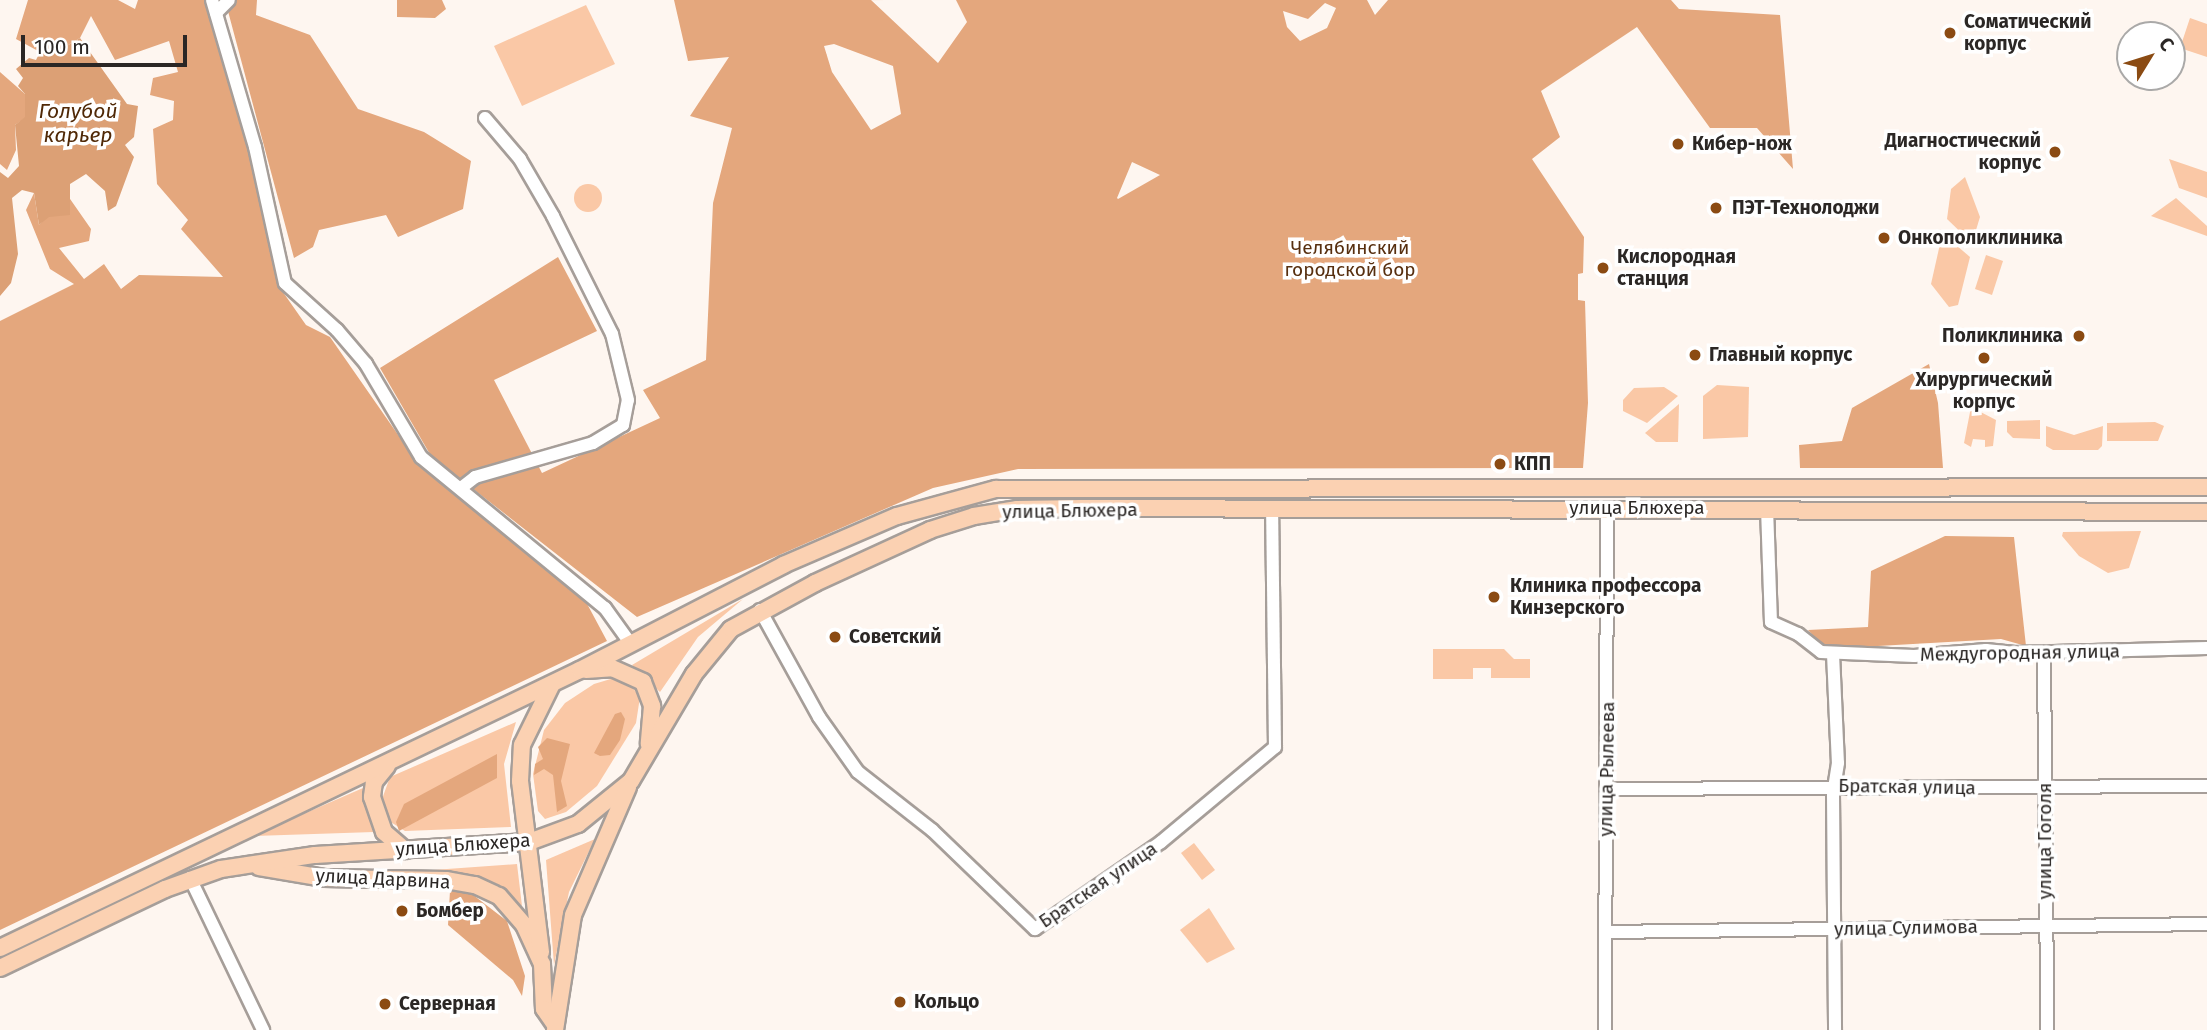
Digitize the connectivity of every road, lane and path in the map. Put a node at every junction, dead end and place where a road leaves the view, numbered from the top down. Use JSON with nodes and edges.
{"nodes":[{"id":1,"x":229,"y":0,"type":"edge"},
{"id":2,"x":214,"y":6,"type":"edge"},
{"id":3,"x":485,"y":118,"type":"dead end"},
{"id":4,"x":1608,"y":485,"type":"junction"},
{"id":5,"x":2207,"y":487,"type":"edge"},
{"id":6,"x":461,"y":488,"type":"junction"},
{"id":7,"x":1767,"y":508,"type":"junction"},
{"id":8,"x":1608,"y":509,"type":"junction"},
{"id":9,"x":1272,"y":510,"type":"junction"},
{"id":10,"x":2207,"y":512,"type":"edge"},
{"id":11,"x":760,"y":610,"type":"junction"},
{"id":12,"x":631,"y":644,"type":"junction"},
{"id":13,"x":2207,"y":648,"type":"edge"},
{"id":14,"x":2044,"y":653,"type":"junction"},
{"id":15,"x":1833,"y":654,"type":"junction"},
{"id":16,"x":580,"y":670,"type":"junction"},
{"id":17,"x":552,"y":684,"type":"junction"},
{"id":18,"x":649,"y":750,"type":"junction"},
{"id":19,"x":391,"y":762,"type":"junction"},
{"id":20,"x":631,"y":781,"type":"junction"},
{"id":21,"x":1835,"y":786,"type":"junction"},
{"id":22,"x":2207,"y":786,"type":"edge"},
{"id":23,"x":2046,"y":788,"type":"junction"},
{"id":24,"x":1607,"y":789,"type":"junction"},
{"id":25,"x":529,"y":842,"type":"junction"},
{"id":26,"x":405,"y":850,"type":"junction"},
{"id":27,"x":244,"y":865,"type":"junction"},
{"id":28,"x":190,"y":878,"type":"junction"},
{"id":29,"x":2207,"y":924,"type":"edge"},
{"id":30,"x":2045,"y":926,"type":"junction"},
{"id":31,"x":1834,"y":928,"type":"junction"},
{"id":32,"x":1606,"y":932,"type":"junction"},
{"id":33,"x":0,"y":948,"type":"edge"},
{"id":34,"x":542,"y":964,"type":"junction"},
{"id":35,"x":0,"y":968,"type":"edge"},
{"id":36,"x":555,"y":1028,"type":"edge"},
{"id":37,"x":263,"y":1030,"type":"edge"},
{"id":38,"x":1605,"y":1030,"type":"edge"},
{"id":39,"x":1835,"y":1030,"type":"edge"},
{"id":40,"x":2047,"y":1030,"type":"edge"}],
"edges":[{"from":1,"to":2,"type":"street"},
{"from":2,"to":6,"type":"street"},
{"from":3,"to":6,"type":"street"},
{"from":4,"to":5,"type":"main road","name":"улица Блюхера"},
{"from":4,"to":8,"type":"main road"},
{"from":4,"to":12,"type":"main road","name":"улица Блюхера"},
{"from":6,"to":12,"type":"street"},
{"from":7,"to":8,"type":"main road","name":"улица Блюхера"},
{"from":7,"to":10,"type":"main road","name":"улица Блюхера"},
{"from":7,"to":15,"type":"street"},
{"from":8,"to":9,"type":"main road","name":"улица Блюхера"},
{"from":8,"to":24,"type":"street","name":"улица Рылеева"},
{"from":9,"to":11,"type":"main road","name":"улица Блюхера"},
{"from":9,"to":11,"type":"street","name":"Братская улица"},
{"from":11,"to":18,"type":"main road","name":"улица Блюхера"},
{"from":12,"to":16,"type":"main road","name":"улица Блюхера"},
{"from":13,"to":14,"type":"street","name":"Междугородная улица"},
{"from":14,"to":15,"type":"street","name":"Междугородная улица"},
{"from":14,"to":23,"type":"street","name":"улица Гоголя"},
{"from":15,"to":21,"type":"street"},
{"from":16,"to":17,"type":"main road","name":"улица Блюхера"},
{"from":16,"to":18,"type":"main road"},
{"from":17,"to":19,"type":"main road","name":"улица Блюхера"},
{"from":17,"to":25,"type":"main road"},
{"from":18,"to":20,"type":"main road","name":"улица Блюхера"},
{"from":19,"to":26,"type":"main road"},
{"from":19,"to":33,"type":"main road","name":"улица Блюхера"},
{"from":20,"to":25,"type":"main road","name":"улица Блюхера"},
{"from":20,"to":36,"type":"main road","name":"улица Дарвина"},
{"from":21,"to":23,"type":"street","name":"Братская улица"},
{"from":21,"to":24,"type":"street","name":"Братская улица"},
{"from":21,"to":31,"type":"street"},
{"from":22,"to":23,"type":"street","name":"Братская улица"},
{"from":23,"to":30,"type":"street","name":"улица Гоголя"},
{"from":24,"to":32,"type":"street","name":"улица Рылеева"},
{"from":25,"to":26,"type":"main road","name":"улица Блюхера"},
{"from":25,"to":34,"type":"main road"},
{"from":26,"to":27,"type":"main road","name":"улица Блюхера"},
{"from":27,"to":28,"type":"main road","name":"улица Блюхера"},
{"from":27,"to":34,"type":"main road","name":"улица Дарвина"},
{"from":28,"to":35,"type":"main road","name":"улица Блюхера"},
{"from":28,"to":37,"type":"street"},
{"from":29,"to":30,"type":"street","name":"улица Сулимова"},
{"from":30,"to":31,"type":"street","name":"улица Сулимова"},
{"from":30,"to":40,"type":"street","name":"улица Гоголя"},
{"from":31,"to":32,"type":"street","name":"улица Сулимова"},
{"from":31,"to":39,"type":"street"},
{"from":32,"to":38,"type":"street","name":"улица Рылеева"},
{"from":34,"to":36,"type":"main road","name":"улица Дарвина"}]}
